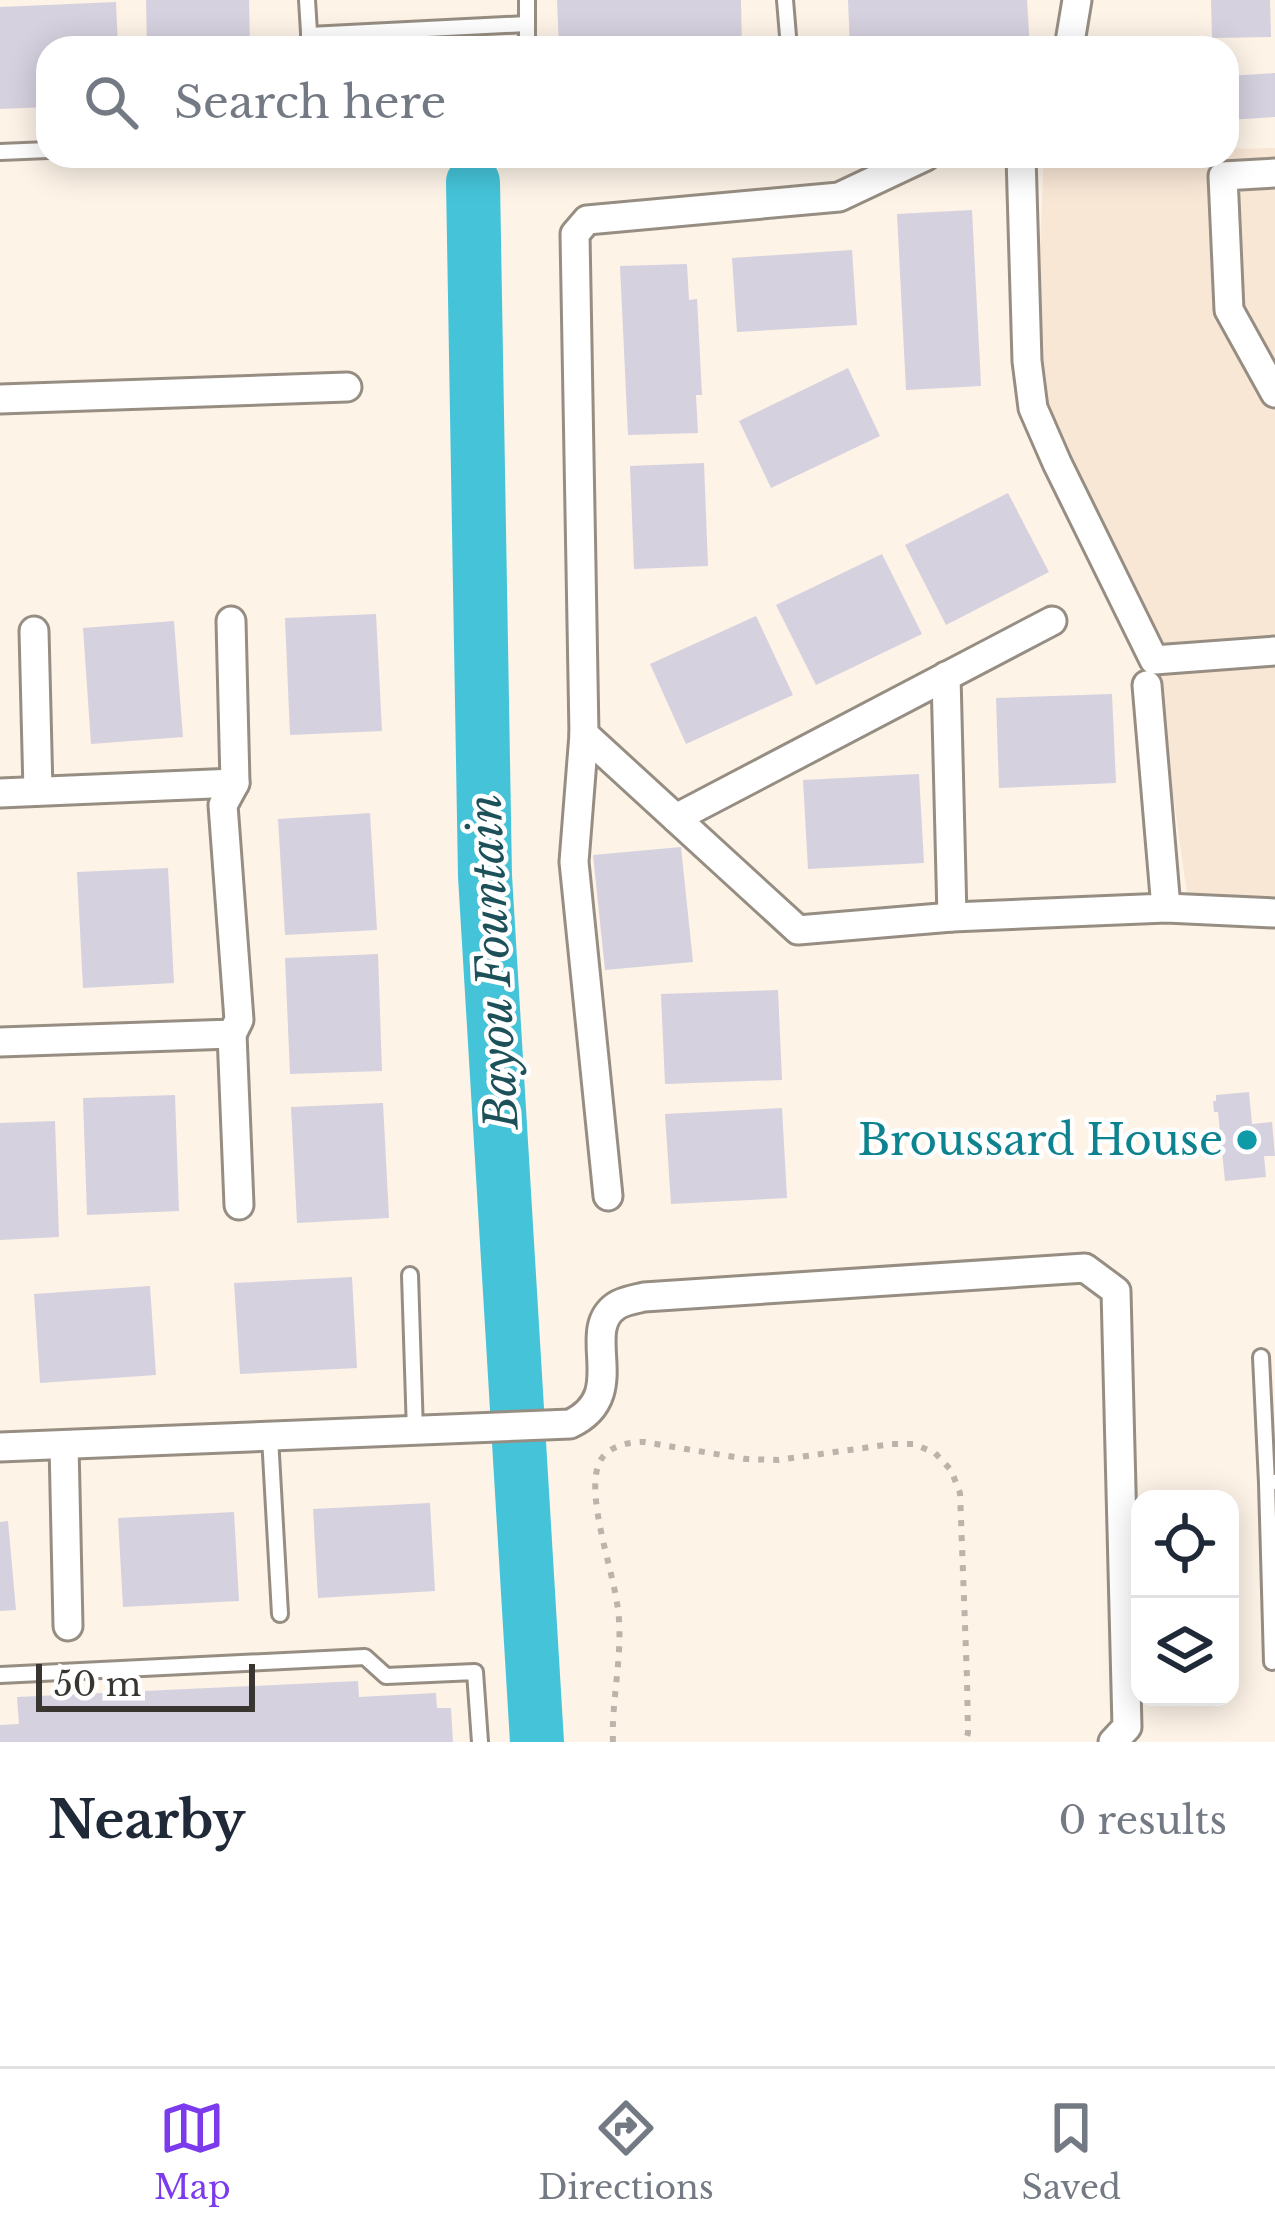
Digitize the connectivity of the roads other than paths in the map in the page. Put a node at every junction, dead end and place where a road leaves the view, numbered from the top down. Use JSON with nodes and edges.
{"nodes":[{"id":1,"x":308,"y":0,"type":"edge"},
{"id":2,"x":527,"y":0,"type":"edge"},
{"id":3,"x":785,"y":0,"type":"edge"},
{"id":4,"x":1077,"y":0,"type":"edge"},
{"id":5,"x":527,"y":24,"type":"junction"},
{"id":6,"x":309,"y":36,"type":"edge"},
{"id":7,"x":373,"y":36,"type":"edge"},
{"id":8,"x":527,"y":36,"type":"edge"},
{"id":9,"x":788,"y":36,"type":"edge"},
{"id":10,"x":1071,"y":36,"type":"edge"},
{"id":11,"x":36,"y":150,"type":"edge"},
{"id":12,"x":0,"y":152,"type":"edge"},
{"id":13,"x":900,"y":168,"type":"edge"},
{"id":14,"x":1021,"y":168,"type":"edge"},
{"id":15,"x":1275,"y":173,"type":"edge"},
{"id":16,"x":346,"y":387,"type":"dead end"},
{"id":17,"x":1275,"y":392,"type":"edge"},
{"id":18,"x":0,"y":399,"type":"edge"},
{"id":19,"x":231,"y":621,"type":"dead end"},
{"id":20,"x":1052,"y":621,"type":"dead end"},
{"id":21,"x":34,"y":632,"type":"dead end"},
{"id":22,"x":1275,"y":651,"type":"edge"},
{"id":23,"x":946,"y":676,"type":"junction"},
{"id":24,"x":1147,"y":685,"type":"dead end"},
{"id":25,"x":584,"y":734,"type":"junction"},
{"id":26,"x":235,"y":783,"type":"junction"},
{"id":27,"x":38,"y":791,"type":"junction"},
{"id":28,"x":0,"y":793,"type":"edge"},
{"id":29,"x":676,"y":818,"type":"junction"},
{"id":30,"x":1166,"y":908,"type":"junction"},
{"id":31,"x":1275,"y":913,"type":"edge"},
{"id":32,"x":952,"y":916,"type":"junction"},
{"id":33,"x":232,"y":1034,"type":"junction"},
{"id":34,"x":0,"y":1042,"type":"edge"},
{"id":35,"x":608,"y":1196,"type":"dead end"},
{"id":36,"x":239,"y":1205,"type":"dead end"},
{"id":37,"x":410,"y":1275,"type":"dead end"},
{"id":38,"x":1261,"y":1358,"type":"dead end"},
{"id":39,"x":415,"y":1432,"type":"junction"},
{"id":40,"x":271,"y":1437,"type":"junction"},
{"id":41,"x":64,"y":1445,"type":"junction"},
{"id":42,"x":0,"y":1448,"type":"edge"},
{"id":43,"x":1271,"y":1482,"type":"edge"},
{"id":44,"x":280,"y":1613,"type":"dead end"},
{"id":45,"x":68,"y":1626,"type":"dead end"},
{"id":46,"x":1272,"y":1662,"type":"edge"},
{"id":47,"x":0,"y":1675,"type":"edge"},
{"id":48,"x":480,"y":1742,"type":"edge"},
{"id":49,"x":1113,"y":1742,"type":"edge"}],
"edges":[{"from":1,"to":6,"type":"lane"},
{"from":2,"to":5,"type":"lane"},
{"from":3,"to":9,"type":"lane"},
{"from":4,"to":10,"type":"street"},
{"from":5,"to":7,"type":"lane"},
{"from":5,"to":8,"type":"lane"},
{"from":11,"to":12,"type":"lane"},
{"from":13,"to":25,"type":"street"},
{"from":14,"to":22,"type":"street"},
{"from":15,"to":17,"type":"street"},
{"from":16,"to":18,"type":"street"},
{"from":19,"to":26,"type":"street"},
{"from":20,"to":23,"type":"street"},
{"from":21,"to":27,"type":"street"},
{"from":23,"to":29,"type":"street"},
{"from":23,"to":32,"type":"street"},
{"from":24,"to":30,"type":"street"},
{"from":25,"to":29,"type":"street"},
{"from":25,"to":35,"type":"street"},
{"from":26,"to":27,"type":"street"},
{"from":26,"to":33,"type":"street"},
{"from":27,"to":28,"type":"street"},
{"from":29,"to":32,"type":"street"},
{"from":30,"to":31,"type":"street"},
{"from":30,"to":32,"type":"street"},
{"from":33,"to":34,"type":"street"},
{"from":33,"to":36,"type":"street"},
{"from":37,"to":39,"type":"lane"},
{"from":38,"to":43,"type":"lane"},
{"from":39,"to":40,"type":"street"},
{"from":39,"to":49,"type":"street"},
{"from":40,"to":41,"type":"street"},
{"from":40,"to":44,"type":"lane"},
{"from":41,"to":42,"type":"street"},
{"from":41,"to":45,"type":"street"},
{"from":43,"to":46,"type":"lane"},
{"from":47,"to":48,"type":"lane"}]}
